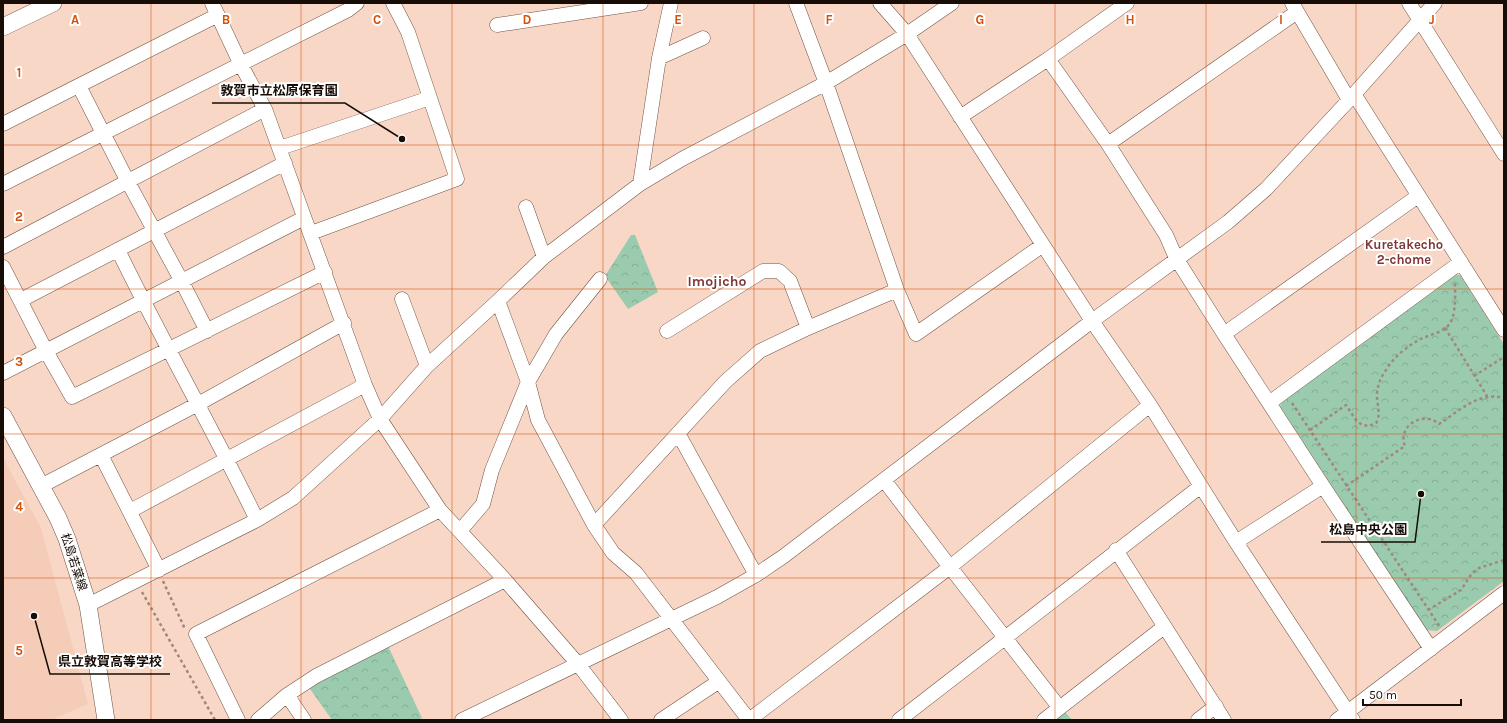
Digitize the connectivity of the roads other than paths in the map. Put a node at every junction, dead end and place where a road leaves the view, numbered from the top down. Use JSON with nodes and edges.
{"nodes":[{"id":1,"x":53,"y":3,"type":"edge"},
{"id":2,"x":357,"y":3,"type":"edge"},
{"id":3,"x":393,"y":3,"type":"edge"},
{"id":4,"x":641,"y":3,"type":"edge"},
{"id":5,"x":671,"y":3,"type":"edge"},
{"id":6,"x":796,"y":3,"type":"edge"},
{"id":7,"x":880,"y":3,"type":"edge"},
{"id":8,"x":952,"y":3,"type":"edge"},
{"id":9,"x":1127,"y":3,"type":"edge"},
{"id":10,"x":1409,"y":3,"type":"edge"},
{"id":11,"x":1435,"y":3,"type":"edge"},
{"id":12,"x":1110,"y":8,"type":"edge"},
{"id":13,"x":1295,"y":8,"type":"edge"},
{"id":14,"x":215,"y":9,"type":"edge"},
{"id":15,"x":1419,"y":21,"type":"junction"},
{"id":16,"x":497,"y":25,"type":"dead end"},
{"id":17,"x":3,"y":27,"type":"edge"},
{"id":18,"x":907,"y":34,"type":"junction"},
{"id":19,"x":703,"y":38,"type":"dead end"},
{"id":20,"x":659,"y":58,"type":"junction"},
{"id":21,"x":1048,"y":58,"type":"junction"},
{"id":22,"x":241,"y":65,"type":"junction"},
{"id":23,"x":826,"y":83,"type":"junction"},
{"id":24,"x":79,"y":86,"type":"junction"},
{"id":25,"x":1352,"y":97,"type":"junction"},
{"id":26,"x":430,"y":98,"type":"junction"},
{"id":27,"x":265,"y":110,"type":"junction"},
{"id":28,"x":960,"y":117,"type":"junction"},
{"id":29,"x":3,"y":124,"type":"edge"},
{"id":30,"x":104,"y":134,"type":"junction"},
{"id":31,"x":1108,"y":144,"type":"junction"},
{"id":32,"x":280,"y":148,"type":"junction"},
{"id":33,"x":1504,"y":154,"type":"edge"},
{"id":34,"x":285,"y":163,"type":"junction"},
{"id":35,"x":128,"y":182,"type":"junction"},
{"id":36,"x":3,"y":184,"type":"edge"},
{"id":37,"x":640,"y":184,"type":"junction"},
{"id":38,"x":1418,"y":196,"type":"junction"},
{"id":39,"x":526,"y":207,"type":"dead end"},
{"id":40,"x":304,"y":218,"type":"junction"},
{"id":41,"x":154,"y":231,"type":"junction"},
{"id":42,"x":311,"y":233,"type":"junction"},
{"id":43,"x":1043,"y":245,"type":"junction"},
{"id":44,"x":3,"y":247,"type":"edge"},
{"id":45,"x":118,"y":250,"type":"junction"},
{"id":46,"x":544,"y":257,"type":"junction"},
{"id":47,"x":1176,"y":258,"type":"junction"},
{"id":48,"x":1461,"y":262,"type":"junction"},
{"id":49,"x":3,"y":267,"type":"edge"},
{"id":50,"x":325,"y":272,"type":"junction"},
{"id":51,"x":600,"y":279,"type":"dead end"},
{"id":52,"x":181,"y":280,"type":"junction"},
{"id":53,"x":897,"y":290,"type":"junction"},
{"id":54,"x":402,"y":299,"type":"dead end"},
{"id":55,"x":21,"y":300,"type":"junction"},
{"id":56,"x":143,"y":300,"type":"junction"},
{"id":57,"x":498,"y":301,"type":"junction"},
{"id":58,"x":1092,"y":321,"type":"junction"},
{"id":59,"x":344,"y":323,"type":"junction"},
{"id":60,"x":808,"y":328,"type":"junction"},
{"id":61,"x":1504,"y":330,"type":"edge"},
{"id":62,"x":206,"y":331,"type":"junction"},
{"id":63,"x":667,"y":331,"type":"dead end"},
{"id":64,"x":1224,"y":334,"type":"junction"},
{"id":65,"x":169,"y":350,"type":"junction"},
{"id":66,"x":46,"y":352,"type":"junction"},
{"id":67,"x":427,"y":366,"type":"junction"},
{"id":68,"x":3,"y":373,"type":"edge"},
{"id":69,"x":528,"y":382,"type":"junction"},
{"id":70,"x":365,"y":386,"type":"junction"},
{"id":71,"x":1269,"y":403,"type":"junction"},
{"id":72,"x":198,"y":404,"type":"junction"},
{"id":73,"x":1150,"y":405,"type":"junction"},
{"id":74,"x":3,"y":416,"type":"edge"},
{"id":75,"x":380,"y":419,"type":"junction"},
{"id":76,"x":678,"y":433,"type":"junction"},
{"id":77,"x":101,"y":455,"type":"junction"},
{"id":78,"x":228,"y":460,"type":"junction"},
{"id":79,"x":884,"y":480,"type":"junction"},
{"id":80,"x":41,"y":486,"type":"junction"},
{"id":81,"x":1201,"y":486,"type":"junction"},
{"id":82,"x":1323,"y":486,"type":"junction"},
{"id":83,"x":440,"y":510,"type":"junction"},
{"id":84,"x":130,"y":511,"type":"junction"},
{"id":85,"x":257,"y":520,"type":"junction"},
{"id":86,"x":594,"y":525,"type":"junction"},
{"id":87,"x":460,"y":531,"type":"junction"},
{"id":88,"x":1236,"y":542,"type":"junction"},
{"id":89,"x":1116,"y":550,"type":"junction"},
{"id":90,"x":950,"y":567,"type":"junction"},
{"id":91,"x":159,"y":570,"type":"junction"},
{"id":92,"x":756,"y":575,"type":"junction"},
{"id":93,"x":504,"y":580,"type":"junction"},
{"id":94,"x":1504,"y":593,"type":"edge"},
{"id":95,"x":88,"y":605,"type":"junction"},
{"id":96,"x":671,"y":619,"type":"junction"},
{"id":97,"x":1164,"y":627,"type":"junction"},
{"id":98,"x":1006,"y":638,"type":"junction"},
{"id":99,"x":1431,"y":649,"type":"junction"},
{"id":100,"x":578,"y":664,"type":"junction"},
{"id":101,"x":718,"y":682,"type":"junction"},
{"id":102,"x":287,"y":695,"type":"junction"},
{"id":103,"x":1216,"y":706,"type":"junction"},
{"id":104,"x":1059,"y":708,"type":"junction"},
{"id":105,"x":1346,"y":717,"type":"edge"},
{"id":106,"x":103,"y":719,"type":"edge"},
{"id":107,"x":238,"y":720,"type":"edge"},
{"id":108,"x":258,"y":720,"type":"edge"},
{"id":109,"x":304,"y":720,"type":"edge"},
{"id":110,"x":462,"y":720,"type":"edge"},
{"id":111,"x":621,"y":720,"type":"edge"},
{"id":112,"x":661,"y":720,"type":"edge"},
{"id":113,"x":749,"y":720,"type":"edge"},
{"id":114,"x":899,"y":720,"type":"edge"},
{"id":115,"x":1044,"y":720,"type":"edge"},
{"id":116,"x":1198,"y":720,"type":"edge"},
{"id":117,"x":1224,"y":720,"type":"edge"}],
"edges":[{"from":1,"to":17,"type":"main road"},
{"from":2,"to":22,"type":"street"},
{"from":3,"to":26,"type":"street"},
{"from":4,"to":16,"type":"street"},
{"from":5,"to":20,"type":"street"},
{"from":6,"to":23,"type":"street"},
{"from":7,"to":18,"type":"street"},
{"from":8,"to":18,"type":"street"},
{"from":9,"to":12,"type":"street"},
{"from":10,"to":15,"type":"street"},
{"from":11,"to":15,"type":"street"},
{"from":12,"to":21,"type":"street"},
{"from":13,"to":25,"type":"street"},
{"from":13,"to":31,"type":"street"},
{"from":14,"to":22,"type":"street"},
{"from":14,"to":24,"type":"street"},
{"from":15,"to":25,"type":"street"},
{"from":15,"to":33,"type":"street"},
{"from":18,"to":23,"type":"street"},
{"from":18,"to":28,"type":"street"},
{"from":19,"to":20,"type":"street"},
{"from":20,"to":37,"type":"street"},
{"from":21,"to":28,"type":"street"},
{"from":21,"to":31,"type":"street"},
{"from":22,"to":27,"type":"street"},
{"from":22,"to":30,"type":"street"},
{"from":23,"to":37,"type":"street"},
{"from":23,"to":53,"type":"street"},
{"from":24,"to":29,"type":"street"},
{"from":24,"to":30,"type":"street"},
{"from":25,"to":38,"type":"street"},
{"from":25,"to":47,"type":"street"},
{"from":26,"to":32,"type":"street"},
{"from":26,"to":42,"type":"street"},
{"from":27,"to":32,"type":"street"},
{"from":27,"to":35,"type":"street"},
{"from":28,"to":43,"type":"street"},
{"from":30,"to":35,"type":"street"},
{"from":30,"to":36,"type":"street"},
{"from":31,"to":47,"type":"street"},
{"from":32,"to":34,"type":"street"},
{"from":34,"to":40,"type":"street"},
{"from":34,"to":41,"type":"street"},
{"from":35,"to":41,"type":"street"},
{"from":35,"to":44,"type":"street"},
{"from":37,"to":46,"type":"street"},
{"from":38,"to":48,"type":"street"},
{"from":38,"to":64,"type":"street"},
{"from":39,"to":46,"type":"street"},
{"from":40,"to":42,"type":"street"},
{"from":40,"to":52,"type":"street"},
{"from":41,"to":45,"type":"street"},
{"from":41,"to":52,"type":"street"},
{"from":42,"to":50,"type":"street"},
{"from":43,"to":53,"type":"street"},
{"from":43,"to":58,"type":"street"},
{"from":45,"to":55,"type":"street"},
{"from":45,"to":56,"type":"street"},
{"from":46,"to":57,"type":"street"},
{"from":47,"to":58,"type":"street"},
{"from":47,"to":64,"type":"street"},
{"from":48,"to":61,"type":"street"},
{"from":48,"to":71,"type":"street"},
{"from":49,"to":55,"type":"street"},
{"from":50,"to":59,"type":"street"},
{"from":50,"to":62,"type":"street"},
{"from":51,"to":69,"type":"street"},
{"from":52,"to":56,"type":"street"},
{"from":52,"to":62,"type":"street"},
{"from":53,"to":60,"type":"street"},
{"from":54,"to":67,"type":"street"},
{"from":55,"to":66,"type":"street"},
{"from":56,"to":65,"type":"street"},
{"from":56,"to":66,"type":"street"},
{"from":57,"to":67,"type":"street"},
{"from":57,"to":69,"type":"street"},
{"from":58,"to":73,"type":"street"},
{"from":58,"to":79,"type":"street"},
{"from":59,"to":70,"type":"street"},
{"from":59,"to":72,"type":"street"},
{"from":60,"to":63,"type":"street"},
{"from":60,"to":76,"type":"street"},
{"from":62,"to":65,"type":"street"},
{"from":64,"to":71,"type":"street"},
{"from":65,"to":66,"type":"street"},
{"from":65,"to":72,"type":"street"},
{"from":66,"to":68,"type":"street"},
{"from":67,"to":75,"type":"street"},
{"from":69,"to":86,"type":"street"},
{"from":69,"to":87,"type":"street"},
{"from":70,"to":75,"type":"street"},
{"from":70,"to":78,"type":"street"},
{"from":71,"to":82,"type":"street"},
{"from":72,"to":77,"type":"street"},
{"from":72,"to":78,"type":"street"},
{"from":73,"to":81,"type":"street"},
{"from":73,"to":90,"type":"street"},
{"from":74,"to":80,"type":"main road","name":"松島若葉線"},
{"from":75,"to":83,"type":"street"},
{"from":75,"to":85,"type":"street"},
{"from":76,"to":86,"type":"street"},
{"from":76,"to":92,"type":"street"},
{"from":77,"to":80,"type":"street"},
{"from":77,"to":84,"type":"street"},
{"from":78,"to":84,"type":"street"},
{"from":78,"to":85,"type":"street"},
{"from":79,"to":90,"type":"street"},
{"from":79,"to":92,"type":"street"},
{"from":80,"to":95,"type":"main road","name":"松島若葉線"},
{"from":81,"to":88,"type":"street"},
{"from":81,"to":89,"type":"street"},
{"from":82,"to":88,"type":"street"},
{"from":82,"to":99,"type":"street"},
{"from":83,"to":87,"type":"street"},
{"from":83,"to":107,"type":"street"},
{"from":84,"to":91,"type":"street"},
{"from":85,"to":91,"type":"street"},
{"from":86,"to":96,"type":"street"},
{"from":87,"to":93,"type":"street"},
{"from":88,"to":105,"type":"street"},
{"from":89,"to":97,"type":"street"},
{"from":89,"to":98,"type":"street"},
{"from":90,"to":98,"type":"street"},
{"from":90,"to":113,"type":"street"},
{"from":91,"to":95,"type":"street"},
{"from":92,"to":96,"type":"street"},
{"from":93,"to":100,"type":"street"},
{"from":93,"to":102,"type":"street"},
{"from":94,"to":99,"type":"street"},
{"from":95,"to":106,"type":"main road","name":"松島若葉線"},
{"from":96,"to":100,"type":"street"},
{"from":96,"to":101,"type":"street"},
{"from":97,"to":103,"type":"street"},
{"from":97,"to":104,"type":"street"},
{"from":98,"to":104,"type":"street"},
{"from":98,"to":114,"type":"street"},
{"from":99,"to":105,"type":"street"},
{"from":100,"to":110,"type":"street"},
{"from":100,"to":111,"type":"street"},
{"from":101,"to":112,"type":"street"},
{"from":101,"to":113,"type":"street"},
{"from":102,"to":108,"type":"street"},
{"from":102,"to":109,"type":"street"},
{"from":103,"to":116,"type":"street"},
{"from":103,"to":117,"type":"street"},
{"from":104,"to":115,"type":"street"}]}
